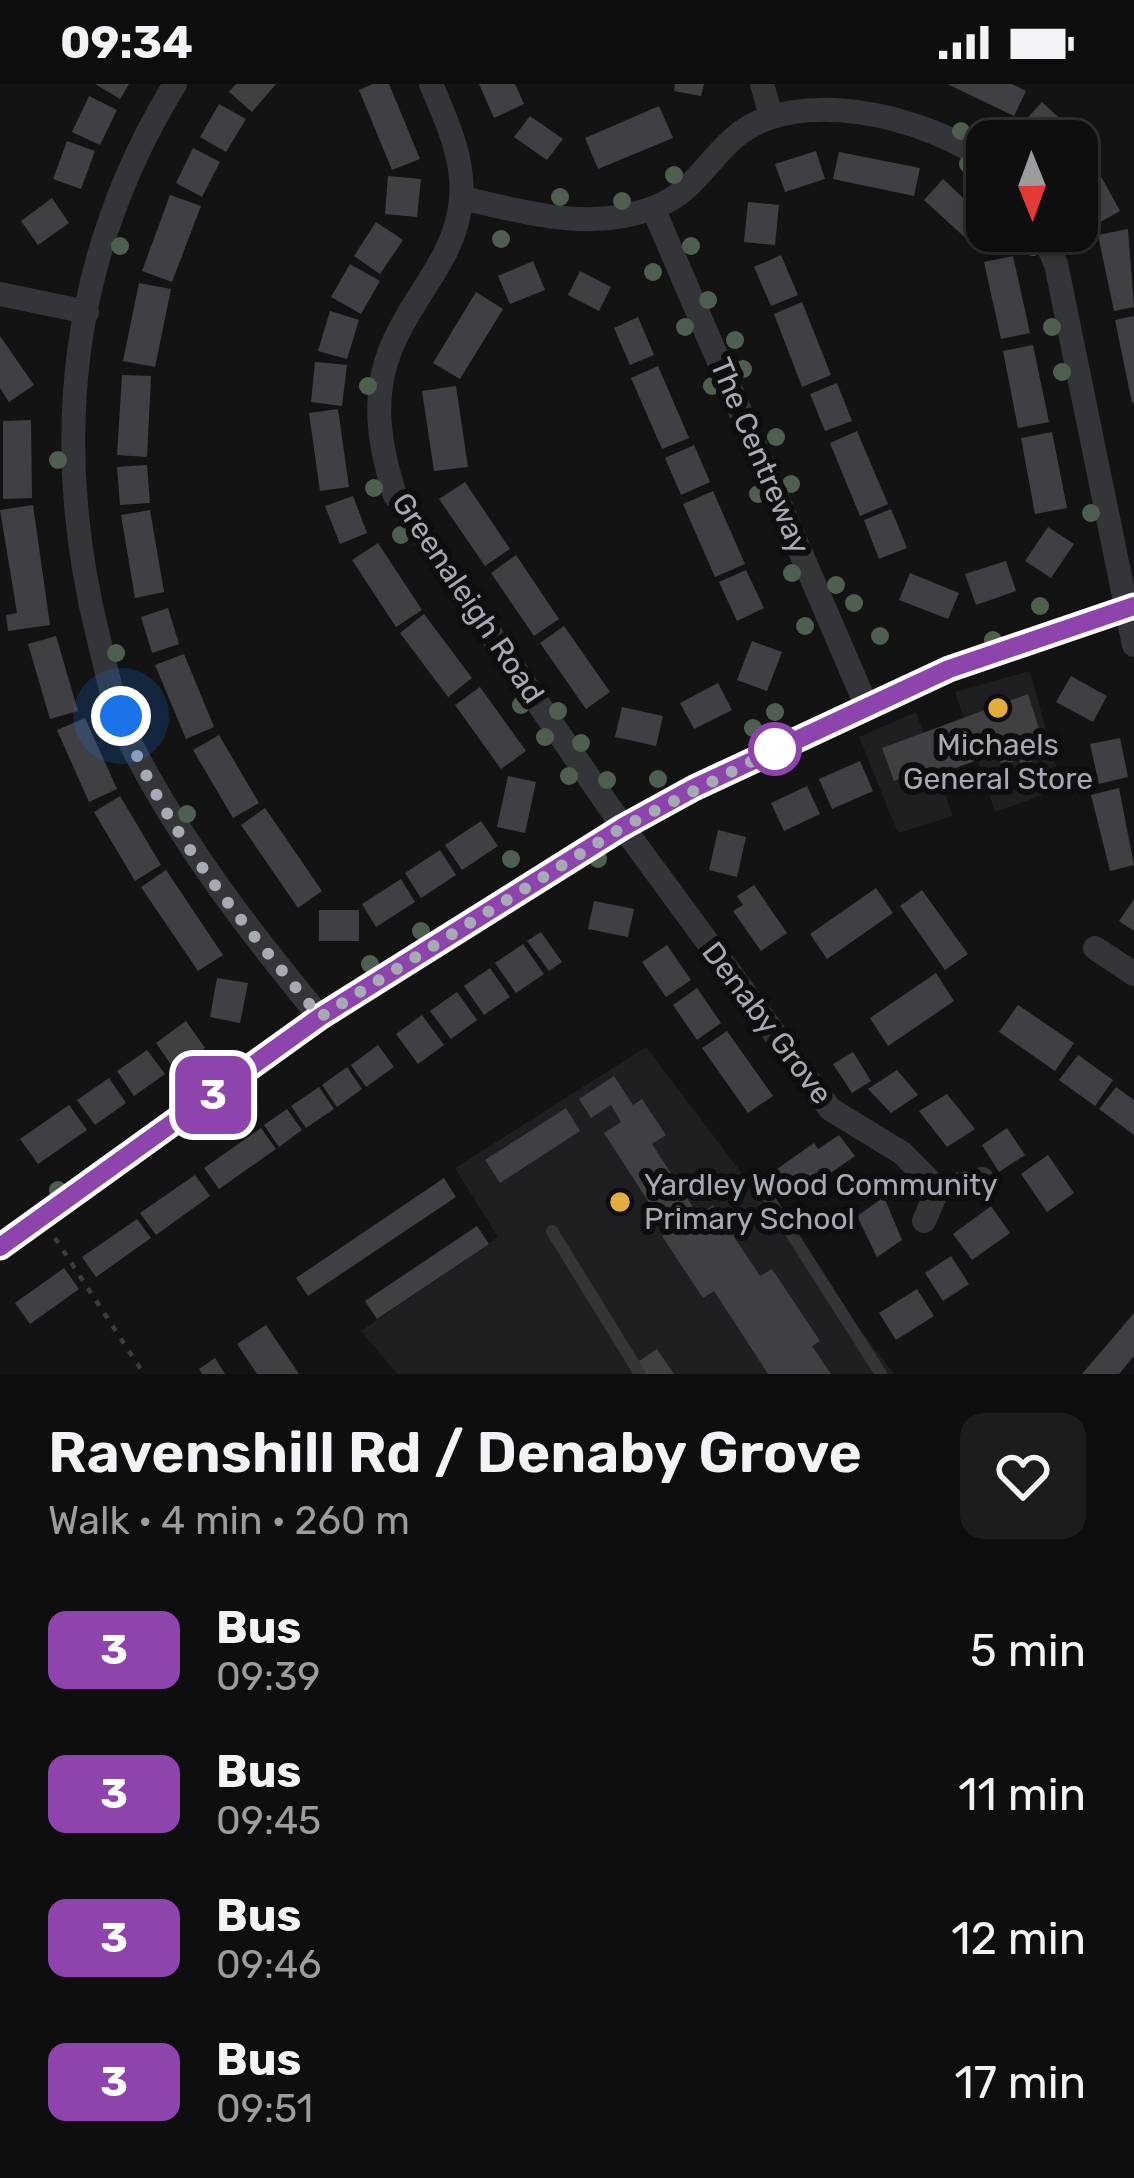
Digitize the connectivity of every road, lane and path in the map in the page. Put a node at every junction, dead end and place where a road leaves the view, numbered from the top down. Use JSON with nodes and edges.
{"nodes":[{"id":1,"x":175,"y":84,"type":"edge"},
{"id":2,"x":430,"y":84,"type":"edge"},
{"id":3,"x":762,"y":84,"type":"edge"},
{"id":4,"x":771,"y":116,"type":"junction"},
{"id":5,"x":966,"y":150,"type":"edge"},
{"id":6,"x":462,"y":198,"type":"junction"},
{"id":7,"x":653,"y":208,"type":"junction"},
{"id":8,"x":1051,"y":252,"type":"edge"},
{"id":9,"x":0,"y":294,"type":"edge"},
{"id":10,"x":86,"y":312,"type":"junction"},
{"id":11,"x":1129,"y":606,"type":"edge"},
{"id":12,"x":1134,"y":645,"type":"edge"},
{"id":13,"x":866,"y":705,"type":"junction"},
{"id":14,"x":623,"y":827,"type":"junction"},
{"id":15,"x":1095,"y":948,"type":"dead end"},
{"id":16,"x":1134,"y":974,"type":"edge"},
{"id":17,"x":320,"y":1017,"type":"junction"},
{"id":18,"x":982,"y":1179,"type":"dead end"},
{"id":19,"x":938,"y":1190,"type":"junction"},
{"id":20,"x":768,"y":1197,"type":"dead end"},
{"id":21,"x":45,"y":1217,"type":"junction"},
{"id":22,"x":924,"y":1221,"type":"dead end"},
{"id":23,"x":552,"y":1231,"type":"dead end"},
{"id":24,"x":0,"y":1247,"type":"edge"},
{"id":25,"x":144,"y":1374,"type":"edge"},
{"id":26,"x":640,"y":1374,"type":"edge"},
{"id":27,"x":881,"y":1374,"type":"edge"}],
"edges":[{"from":1,"to":10,"type":"street"},
{"from":2,"to":6,"type":"street","name":"Greenaleigh Road"},
{"from":3,"to":4,"type":"street"},
{"from":4,"to":5,"type":"street"},
{"from":4,"to":7,"type":"street"},
{"from":6,"to":7,"type":"street"},
{"from":6,"to":14,"type":"street","name":"Greenaleigh Road"},
{"from":7,"to":13,"type":"street","name":"The Centreway"},
{"from":8,"to":11,"type":"street"},
{"from":9,"to":10,"type":"street"},
{"from":10,"to":17,"type":"street"},
{"from":11,"to":12,"type":"street"},
{"from":11,"to":13,"type":"street"},
{"from":13,"to":14,"type":"street"},
{"from":14,"to":17,"type":"street"},
{"from":14,"to":19,"type":"street","name":"Denaby Grove"},
{"from":15,"to":16,"type":"street"},
{"from":17,"to":21,"type":"street"},
{"from":18,"to":19,"type":"street"},
{"from":19,"to":22,"type":"street"},
{"from":20,"to":27,"type":"lane"},
{"from":21,"to":24,"type":"street"},
{"from":21,"to":25,"type":"path"},
{"from":23,"to":26,"type":"lane"}]}
